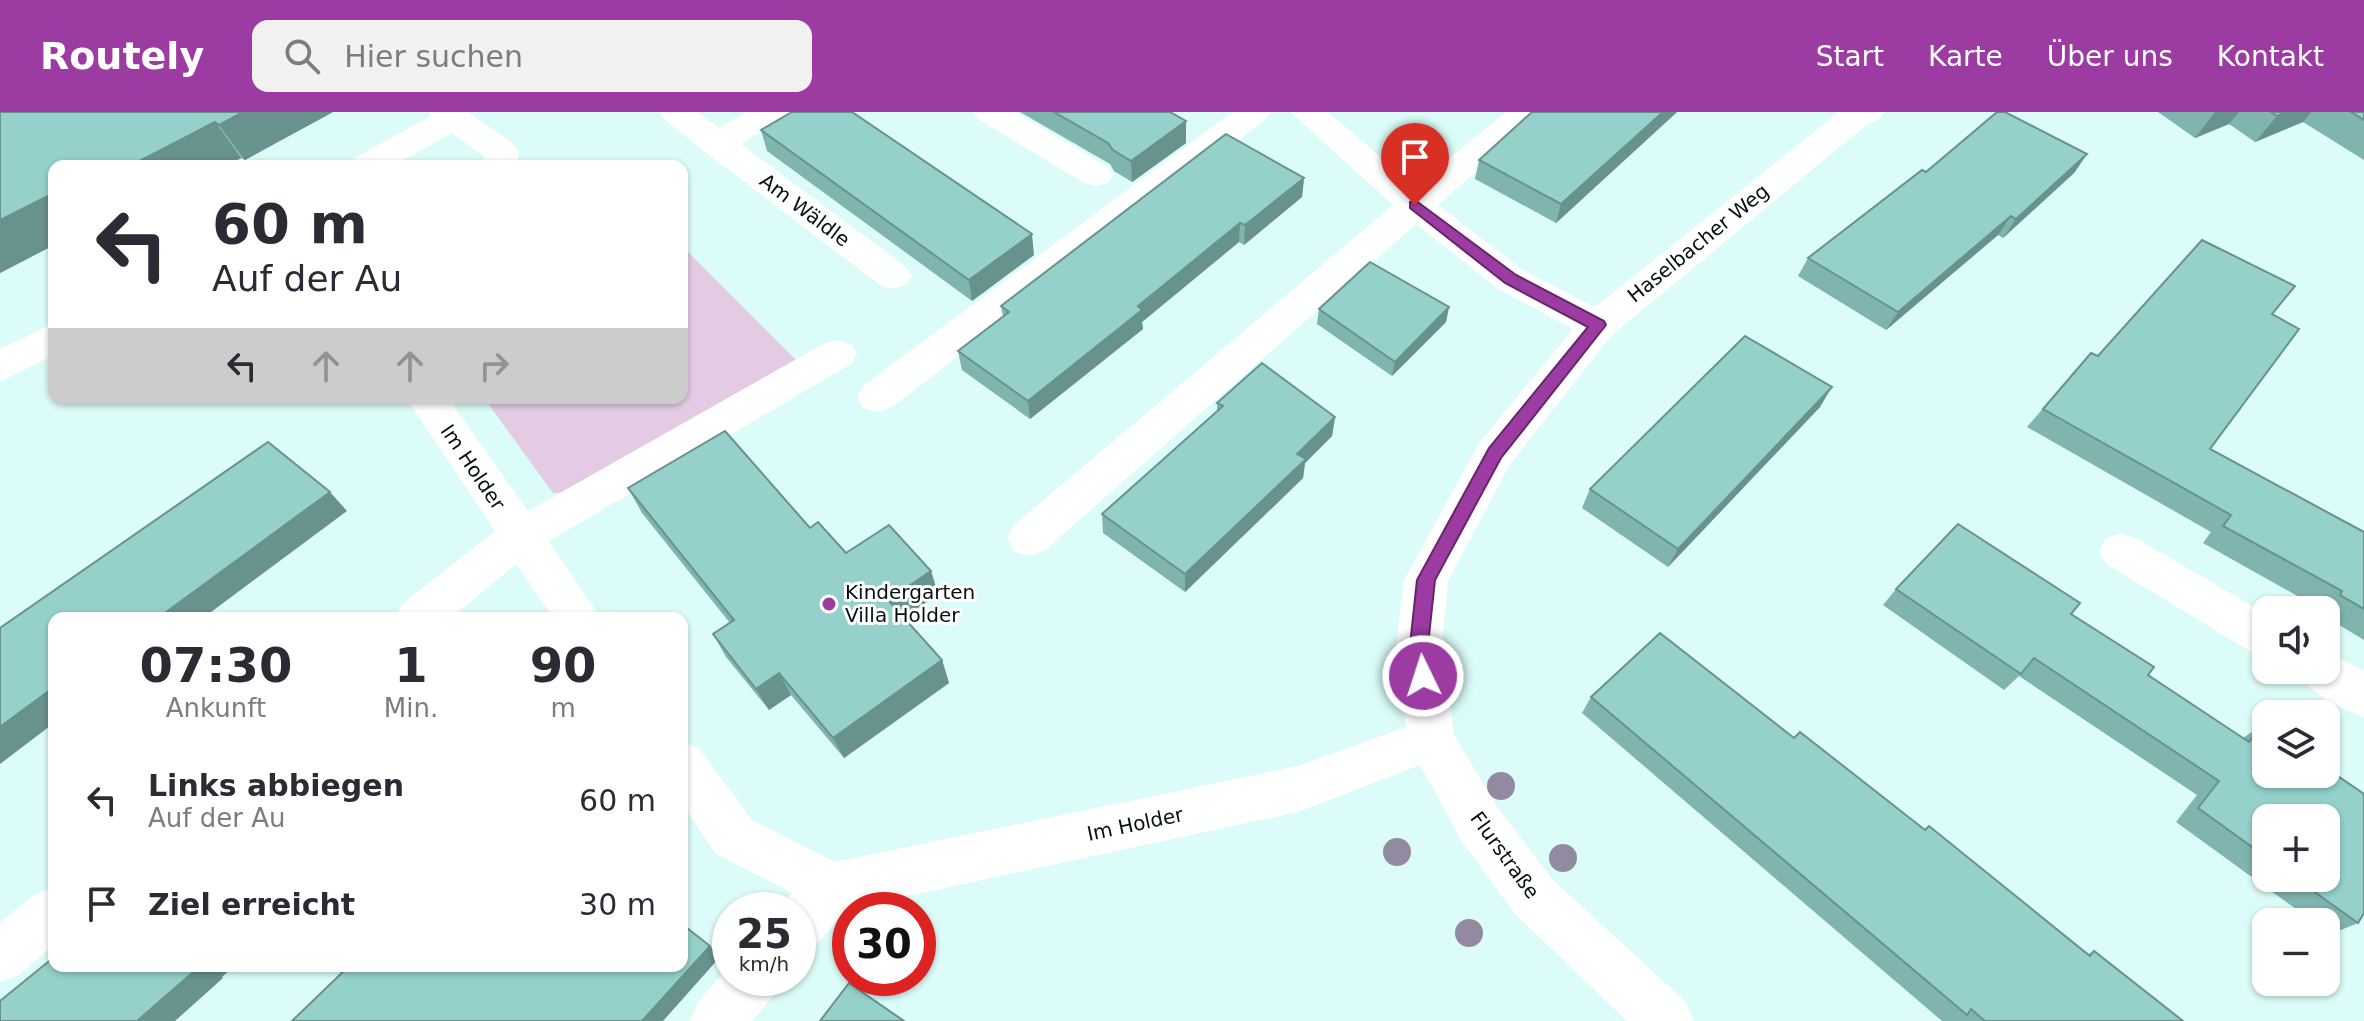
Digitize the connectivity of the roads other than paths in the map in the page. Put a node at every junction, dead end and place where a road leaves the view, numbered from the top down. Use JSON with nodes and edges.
{"nodes":[{"id":1,"x":676,"y":112,"type":"edge"},
{"id":2,"x":771,"y":112,"type":"edge"},
{"id":3,"x":990,"y":112,"type":"edge"},
{"id":4,"x":1254,"y":112,"type":"edge"},
{"id":5,"x":1307,"y":112,"type":"edge"},
{"id":6,"x":1527,"y":112,"type":"edge"},
{"id":7,"x":1852,"y":114,"type":"edge"},
{"id":8,"x":449,"y":115,"type":"edge"},
{"id":9,"x":717,"y":144,"type":"junction"},
{"id":10,"x":376,"y":160,"type":"edge"},
{"id":11,"x":501,"y":160,"type":"edge"},
{"id":12,"x":1096,"y":175,"type":"dead end"},
{"id":13,"x":1415,"y":205,"type":"junction"},
{"id":14,"x":893,"y":276,"type":"dead end"},
{"id":15,"x":1598,"y":325,"type":"junction"},
{"id":16,"x":48,"y":340,"type":"edge"},
{"id":17,"x":837,"y":354,"type":"dead end"},
{"id":18,"x":0,"y":367,"type":"edge"},
{"id":19,"x":877,"y":397,"type":"dead end"},
{"id":20,"x":430,"y":404,"type":"edge"},
{"id":21,"x":520,"y":536,"type":"junction"},
{"id":22,"x":1029,"y":538,"type":"dead end"},
{"id":23,"x":2121,"y":551,"type":"dead end"},
{"id":24,"x":425,"y":612,"type":"edge"},
{"id":25,"x":574,"y":612,"type":"edge"},
{"id":26,"x":2252,"y":629,"type":"edge"},
{"id":27,"x":2340,"y":681,"type":"edge"},
{"id":28,"x":2364,"y":696,"type":"edge"},
{"id":29,"x":1431,"y":739,"type":"junction"},
{"id":30,"x":688,"y":772,"type":"edge"},
{"id":31,"x":832,"y":887,"type":"junction"},
{"id":32,"x":816,"y":905,"type":"edge"},
{"id":33,"x":48,"y":917,"type":"edge"},
{"id":34,"x":0,"y":956,"type":"edge"},
{"id":35,"x":738,"y":996,"type":"edge"},
{"id":36,"x":717,"y":1021,"type":"edge"},
{"id":37,"x":1667,"y":1021,"type":"edge"}],
"edges":[{"from":1,"to":9,"type":"street","name":"Am Wäldle"},
{"from":2,"to":9,"type":"street"},
{"from":3,"to":12,"type":"street"},
{"from":4,"to":19,"type":"street"},
{"from":5,"to":13,"type":"street"},
{"from":6,"to":13,"type":"street"},
{"from":7,"to":15,"type":"street","name":"Haselbacher Weg"},
{"from":8,"to":10,"type":"street"},
{"from":8,"to":11,"type":"street"},
{"from":9,"to":14,"type":"street","name":"Am Wäldle"},
{"from":13,"to":15,"type":"street"},
{"from":13,"to":22,"type":"street"},
{"from":15,"to":29,"type":"street","name":"Haselbacher Weg"},
{"from":16,"to":18,"type":"street"},
{"from":17,"to":21,"type":"street"},
{"from":20,"to":21,"type":"street","name":"Im Holder"},
{"from":21,"to":24,"type":"street"},
{"from":21,"to":25,"type":"street","name":"Im Holder"},
{"from":23,"to":26,"type":"street"},
{"from":27,"to":28,"type":"street"},
{"from":29,"to":31,"type":"street","name":"Im Holder"},
{"from":29,"to":37,"type":"street","name":"Flurstraße"},
{"from":30,"to":31,"type":"street"},
{"from":31,"to":32,"type":"street"},
{"from":33,"to":34,"type":"street"},
{"from":35,"to":36,"type":"street"}]}
